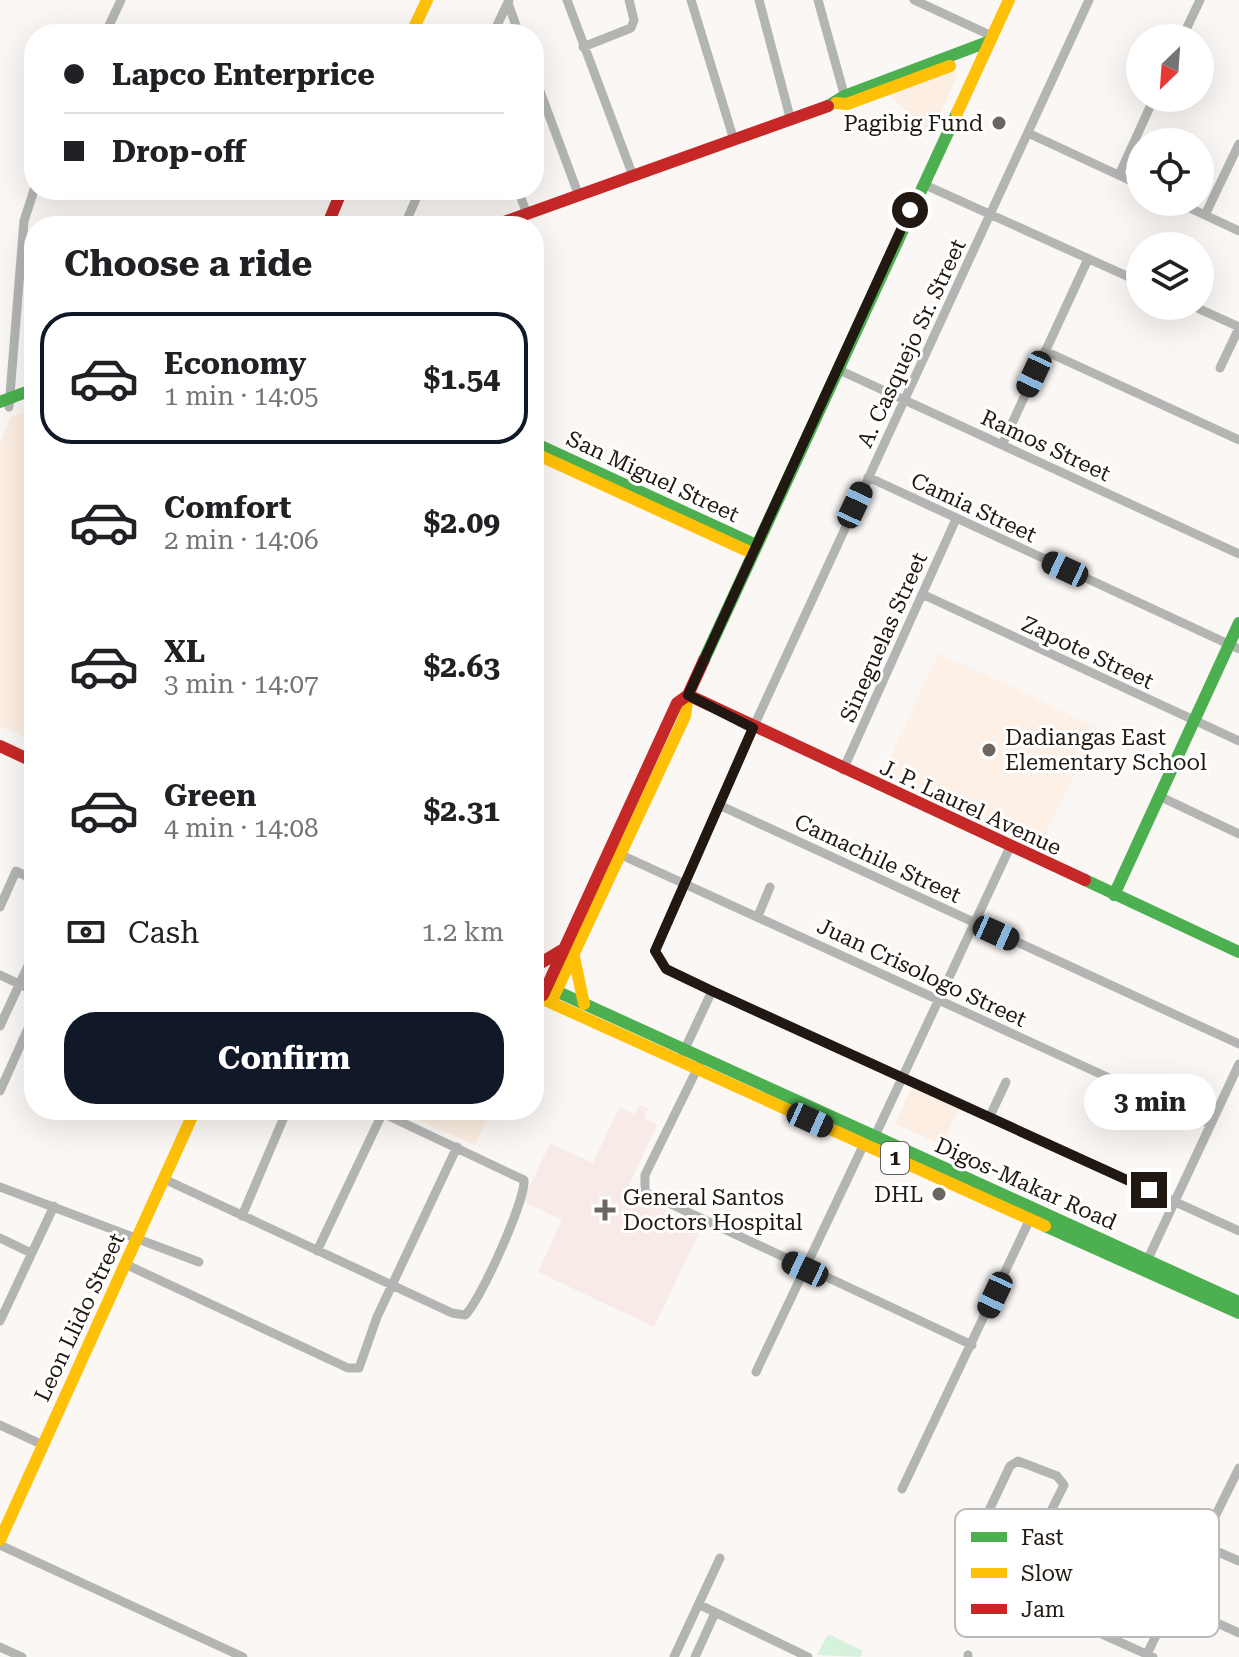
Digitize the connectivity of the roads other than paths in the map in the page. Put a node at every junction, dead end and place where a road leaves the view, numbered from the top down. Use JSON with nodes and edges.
{"nodes":[{"id":1,"x":121,"y":0,"type":"edge"},
{"id":2,"x":427,"y":0,"type":"edge"},
{"id":3,"x":567,"y":0,"type":"edge"},
{"id":4,"x":629,"y":0,"type":"edge"},
{"id":5,"x":691,"y":0,"type":"edge"},
{"id":6,"x":759,"y":0,"type":"edge"},
{"id":7,"x":818,"y":0,"type":"edge"},
{"id":8,"x":914,"y":0,"type":"edge"},
{"id":9,"x":946,"y":0,"type":"edge"},
{"id":10,"x":1009,"y":0,"type":"edge"},
{"id":11,"x":1089,"y":0,"type":"edge"},
{"id":12,"x":1200,"y":0,"type":"edge"},
{"id":13,"x":508,"y":1,"type":"edge"},
{"id":14,"x":943,"y":14,"type":"junction"},
{"id":15,"x":110,"y":24,"type":"edge"},
{"id":16,"x":419,"y":24,"type":"edge"},
{"id":17,"x":498,"y":24,"type":"edge"},
{"id":18,"x":516,"y":24,"type":"edge"},
{"id":19,"x":1189,"y":24,"type":"edge"},
{"id":20,"x":989,"y":43,"type":"junction"},
{"id":21,"x":583,"y":47,"type":"junction"},
{"id":22,"x":949,"y":66,"type":"junction"},
{"id":23,"x":967,"y":92,"type":"junction"},
{"id":24,"x":842,"y":101,"type":"junction"},
{"id":25,"x":544,"y":102,"type":"edge"},
{"id":26,"x":1148,"y":112,"type":"edge"},
{"id":27,"x":790,"y":117,"type":"junction"},
{"id":28,"x":1028,"y":133,"type":"junction"},
{"id":29,"x":733,"y":137,"type":"junction"},
{"id":30,"x":1239,"y":144,"type":"edge"},
{"id":31,"x":1119,"y":175,"type":"junction"},
{"id":32,"x":633,"y":176,"type":"junction"},
{"id":33,"x":1126,"y":178,"type":"edge"},
{"id":34,"x":923,"y":184,"type":"junction"},
{"id":35,"x":579,"y":196,"type":"junction"},
{"id":36,"x":1214,"y":196,"type":"edge"},
{"id":37,"x":522,"y":200,"type":"edge"},
{"id":38,"x":527,"y":214,"type":"junction"},
{"id":39,"x":990,"y":214,"type":"junction"},
{"id":40,"x":521,"y":216,"type":"edge"},
{"id":41,"x":1207,"y":216,"type":"edge"},
{"id":42,"x":24,"y":221,"type":"edge"},
{"id":43,"x":1239,"y":231,"type":"edge"},
{"id":44,"x":1088,"y":259,"type":"junction"},
{"id":45,"x":1126,"y":276,"type":"edge"},
{"id":46,"x":1214,"y":316,"type":"edge"},
{"id":47,"x":1239,"y":328,"type":"edge"},
{"id":48,"x":1045,"y":351,"type":"junction"},
{"id":49,"x":1220,"y":368,"type":"dead end"},
{"id":50,"x":837,"y":369,"type":"junction"},
{"id":51,"x":24,"y":395,"type":"edge"},
{"id":52,"x":904,"y":400,"type":"junction"},
{"id":53,"x":5,"y":405,"type":"edge"},
{"id":54,"x":1239,"y":440,"type":"edge"},
{"id":55,"x":1002,"y":445,"type":"junction"},
{"id":56,"x":544,"y":448,"type":"edge"},
{"id":57,"x":544,"y":457,"type":"edge"},
{"id":58,"x":868,"y":477,"type":"junction"},
{"id":59,"x":956,"y":519,"type":"junction"},
{"id":60,"x":754,"y":549,"type":"junction"},
{"id":61,"x":1239,"y":554,"type":"edge"},
{"id":62,"x":922,"y":594,"type":"junction"},
{"id":63,"x":1239,"y":623,"type":"edge"},
{"id":64,"x":1234,"y":646,"type":"edge"},
{"id":65,"x":688,"y":695,"type":"junction"},
{"id":66,"x":1194,"y":721,"type":"junction"},
{"id":67,"x":753,"y":728,"type":"junction"},
{"id":68,"x":1239,"y":741,"type":"edge"},
{"id":69,"x":0,"y":746,"type":"edge"},
{"id":70,"x":24,"y":757,"type":"edge"},
{"id":71,"x":843,"y":770,"type":"junction"},
{"id":72,"x":1159,"y":796,"type":"junction"},
{"id":73,"x":719,"y":805,"type":"junction"},
{"id":74,"x":1239,"y":834,"type":"edge"},
{"id":75,"x":1010,"y":847,"type":"junction"},
{"id":76,"x":614,"y":851,"type":"junction"},
{"id":77,"x":24,"y":875,"type":"edge"},
{"id":78,"x":684,"y":883,"type":"junction"},
{"id":79,"x":770,"y":887,"type":"dead end"},
{"id":80,"x":1114,"y":895,"type":"junction"},
{"id":81,"x":0,"y":907,"type":"edge"},
{"id":82,"x":758,"y":916,"type":"junction"},
{"id":83,"x":974,"y":923,"type":"junction"},
{"id":84,"x":568,"y":950,"type":"junction"},
{"id":85,"x":1239,"y":952,"type":"edge"},
{"id":86,"x":544,"y":962,"type":"edge"},
{"id":87,"x":24,"y":974,"type":"edge"},
{"id":88,"x":0,"y":975,"type":"edge"},
{"id":89,"x":19,"y":985,"type":"junction"},
{"id":90,"x":24,"y":987,"type":"edge"},
{"id":91,"x":712,"y":991,"type":"junction"},
{"id":92,"x":546,"y":995,"type":"edge"},
{"id":93,"x":939,"y":1001,"type":"junction"},
{"id":94,"x":584,"y":1004,"type":"junction"},
{"id":95,"x":0,"y":1026,"type":"edge"},
{"id":96,"x":24,"y":1037,"type":"edge"},
{"id":97,"x":1239,"y":1044,"type":"edge"},
{"id":98,"x":682,"y":1055,"type":"junction"},
{"id":99,"x":700,"y":1063,"type":"junction"},
{"id":100,"x":1239,"y":1064,"type":"edge"},
{"id":101,"x":903,"y":1076,"type":"junction"},
{"id":102,"x":1006,"y":1082,"type":"dead end"},
{"id":103,"x":0,"y":1091,"type":"edge"},
{"id":104,"x":990,"y":1116,"type":"junction"},
{"id":105,"x":191,"y":1120,"type":"edge"},
{"id":106,"x":283,"y":1120,"type":"edge"},
{"id":107,"x":377,"y":1120,"type":"edge"},
{"id":108,"x":400,"y":1120,"type":"edge"},
{"id":109,"x":1210,"y":1124,"type":"junction"},
{"id":110,"x":870,"y":1140,"type":"junction"},
{"id":111,"x":457,"y":1147,"type":"junction"},
{"id":112,"x":164,"y":1179,"type":"junction"},
{"id":113,"x":0,"y":1187,"type":"edge"},
{"id":114,"x":1175,"y":1202,"type":"junction"},
{"id":115,"x":54,"y":1206,"type":"junction"},
{"id":116,"x":242,"y":1216,"type":"junction"},
{"id":117,"x":1030,"y":1219,"type":"junction"},
{"id":118,"x":1239,"y":1231,"type":"edge"},
{"id":119,"x":138,"y":1237,"type":"junction"},
{"id":120,"x":0,"y":1238,"type":"edge"},
{"id":121,"x":317,"y":1251,"type":"junction"},
{"id":122,"x":31,"y":1253,"type":"junction"},
{"id":123,"x":199,"y":1262,"type":"dead end"},
{"id":124,"x":125,"y":1264,"type":"junction"},
{"id":125,"x":1145,"y":1265,"type":"junction"},
{"id":126,"x":805,"y":1269,"type":"junction"},
{"id":127,"x":393,"y":1285,"type":"junction"},
{"id":128,"x":0,"y":1288,"type":"edge"},
{"id":129,"x":12,"y":1293,"type":"junction"},
{"id":130,"x":1239,"y":1302,"type":"edge"},
{"id":131,"x":1239,"y":1313,"type":"edge"},
{"id":132,"x":0,"y":1321,"type":"edge"},
{"id":133,"x":972,"y":1345,"type":"junction"},
{"id":134,"x":756,"y":1372,"type":"dead end"},
{"id":135,"x":0,"y":1425,"type":"edge"},
{"id":136,"x":43,"y":1445,"type":"junction"},
{"id":137,"x":1239,"y":1468,"type":"edge"},
{"id":138,"x":902,"y":1489,"type":"dead end"},
{"id":139,"x":991,"y":1509,"type":"edge"},
{"id":140,"x":1052,"y":1509,"type":"edge"},
{"id":141,"x":1219,"y":1510,"type":"edge"},
{"id":142,"x":0,"y":1543,"type":"edge"},
{"id":143,"x":1219,"y":1552,"type":"edge"},
{"id":144,"x":720,"y":1558,"type":"dead end"},
{"id":145,"x":1239,"y":1561,"type":"edge"},
{"id":146,"x":700,"y":1605,"type":"junction"},
{"id":147,"x":715,"y":1613,"type":"junction"},
{"id":148,"x":1219,"y":1623,"type":"edge"},
{"id":149,"x":1239,"y":1633,"type":"edge"},
{"id":150,"x":1108,"y":1637,"type":"edge"},
{"id":151,"x":1158,"y":1637,"type":"edge"},
{"id":152,"x":5,"y":1652,"type":"edge"},
{"id":153,"x":1150,"y":1656,"type":"edge"},
{"id":154,"x":22,"y":1657,"type":"edge"},
{"id":155,"x":243,"y":1657,"type":"edge"},
{"id":156,"x":674,"y":1657,"type":"edge"},
{"id":157,"x":695,"y":1657,"type":"edge"},
{"id":158,"x":808,"y":1657,"type":"edge"}],
"edges":[{"from":1,"to":15,"type":"street"},
{"from":2,"to":16,"type":"main road"},
{"from":3,"to":21,"type":"street"},
{"from":4,"to":21,"type":"street"},
{"from":5,"to":29,"type":"street"},
{"from":6,"to":27,"type":"street"},
{"from":7,"to":24,"type":"street"},
{"from":8,"to":14,"type":"street"},
{"from":9,"to":14,"type":"street"},
{"from":10,"to":20,"type":"main road"},
{"from":11,"to":28,"type":"street","name":"A. Casquejo Sr. Street"},
{"from":12,"to":19,"type":"street"},
{"from":13,"to":17,"type":"street"},
{"from":13,"to":18,"type":"street"},
{"from":14,"to":20,"type":"street"},
{"from":20,"to":22,"type":"main road"},
{"from":20,"to":23,"type":"main road"},
{"from":20,"to":24,"type":"main road"},
{"from":21,"to":32,"type":"street"},
{"from":22,"to":23,"type":"main road"},
{"from":22,"to":24,"type":"main road"},
{"from":23,"to":34,"type":"main road"},
{"from":24,"to":27,"type":"main road"},
{"from":25,"to":35,"type":"street"},
{"from":26,"to":31,"type":"street"},
{"from":27,"to":29,"type":"main road"},
{"from":28,"to":31,"type":"street"},
{"from":28,"to":39,"type":"street","name":"A. Casquejo Sr. Street"},
{"from":29,"to":32,"type":"main road"},
{"from":30,"to":36,"type":"street"},
{"from":31,"to":33,"type":"street"},
{"from":32,"to":35,"type":"main road"},
{"from":34,"to":39,"type":"street"},
{"from":34,"to":50,"type":"main road"},
{"from":35,"to":38,"type":"main road"},
{"from":37,"to":38,"type":"street"},
{"from":38,"to":40,"type":"main road"},
{"from":39,"to":44,"type":"street"},
{"from":39,"to":52,"type":"street","name":"A. Casquejo Sr. Street"},
{"from":41,"to":43,"type":"street"},
{"from":42,"to":53,"type":"street"},
{"from":44,"to":45,"type":"street"},
{"from":44,"to":48,"type":"street"},
{"from":46,"to":47,"type":"street"},
{"from":47,"to":49,"type":"street"},
{"from":48,"to":54,"type":"street"},
{"from":48,"to":55,"type":"street"},
{"from":50,"to":52,"type":"street","name":"Ramos Street"},
{"from":50,"to":60,"type":"main road"},
{"from":51,"to":53,"type":"main road"},
{"from":52,"to":55,"type":"street","name":"Ramos Street"},
{"from":52,"to":58,"type":"street","name":"A. Casquejo Sr. Street"},
{"from":55,"to":61,"type":"street","name":"Ramos Street"},
{"from":56,"to":60,"type":"main road","name":"San Miguel Street"},
{"from":57,"to":60,"type":"main road","name":"San Miguel Street"},
{"from":58,"to":59,"type":"street","name":"Camia Street"},
{"from":58,"to":67,"type":"street","name":"A. Casquejo Sr. Street"},
{"from":59,"to":62,"type":"street","name":"Sineguelas Street"},
{"from":59,"to":64,"type":"street","name":"Camia Street"},
{"from":60,"to":65,"type":"main road"},
{"from":62,"to":66,"type":"street","name":"Zapote Street"},
{"from":62,"to":71,"type":"street","name":"Sineguelas Street"},
{"from":63,"to":64,"type":"main road"},
{"from":64,"to":66,"type":"main road"},
{"from":65,"to":67,"type":"main road","name":"J. P. Laurel Avenue"},
{"from":65,"to":76,"type":"main road"},
{"from":66,"to":68,"type":"street","name":"Zapote Street"},
{"from":66,"to":72,"type":"main road"},
{"from":67,"to":71,"type":"main road","name":"J. P. Laurel Avenue"},
{"from":67,"to":73,"type":"street","name":"A. Casquejo Sr. Street"},
{"from":69,"to":70,"type":"main road"},
{"from":71,"to":75,"type":"main road","name":"J. P. Laurel Avenue"},
{"from":72,"to":74,"type":"street"},
{"from":72,"to":80,"type":"main road"},
{"from":73,"to":78,"type":"street","name":"A. Casquejo Sr. Street"},
{"from":73,"to":83,"type":"street","name":"Camachile Street"},
{"from":75,"to":80,"type":"main road","name":"J. P. Laurel Avenue"},
{"from":75,"to":83,"type":"street"},
{"from":76,"to":78,"type":"street","name":"Juan Crisologo Street"},
{"from":76,"to":84,"type":"main road"},
{"from":77,"to":81,"type":"street"},
{"from":78,"to":82,"type":"street","name":"Juan Crisologo Street"},
{"from":78,"to":91,"type":"street","name":"A. Casquejo Sr. Street"},
{"from":79,"to":82,"type":"street"},
{"from":80,"to":85,"type":"main road","name":"J. P. Laurel Avenue"},
{"from":82,"to":93,"type":"street","name":"Juan Crisologo Street"},
{"from":83,"to":93,"type":"street"},
{"from":83,"to":97,"type":"street","name":"Camachile Street"},
{"from":84,"to":86,"type":"main road"},
{"from":84,"to":92,"type":"main road"},
{"from":84,"to":94,"type":"main road"},
{"from":87,"to":89,"type":"street"},
{"from":88,"to":89,"type":"street"},
{"from":89,"to":90,"type":"street"},
{"from":89,"to":95,"type":"street"},
{"from":91,"to":98,"type":"street"},
{"from":91,"to":101,"type":"street"},
{"from":92,"to":94,"type":"main road","name":"Digos-Makar Road","number":"1"},
{"from":92,"to":98,"type":"main road","name":"Digos-Makar Road","number":"1"},
{"from":93,"to":101,"type":"street"},
{"from":93,"to":109,"type":"street","name":"Juan Crisologo Street"},
{"from":94,"to":98,"type":"main road","name":"Digos-Makar Road","number":"1"},
{"from":96,"to":103,"type":"street"},
{"from":98,"to":99,"type":"main road","name":"Digos-Makar Road","number":"1"},
{"from":99,"to":110,"type":"main road","name":"Digos-Makar Road","number":"1"},
{"from":99,"to":126,"type":"street"},
{"from":100,"to":109,"type":"street"},
{"from":101,"to":104,"type":"street"},
{"from":101,"to":110,"type":"street"},
{"from":102,"to":104,"type":"street"},
{"from":104,"to":114,"type":"street"},
{"from":105,"to":112,"type":"main road","name":"Leon Llido Street"},
{"from":106,"to":116,"type":"street"},
{"from":107,"to":121,"type":"street"},
{"from":108,"to":111,"type":"street"},
{"from":109,"to":114,"type":"street"},
{"from":110,"to":117,"type":"main road","name":"Digos-Makar Road","number":"1"},
{"from":110,"to":125,"type":"main road","name":"Digos-Makar Road","number":"1"},
{"from":110,"to":126,"type":"street"},
{"from":111,"to":127,"type":"street"},
{"from":111,"to":127,"type":"street"},
{"from":112,"to":116,"type":"street"},
{"from":112,"to":119,"type":"main road","name":"Leon Llido Street"},
{"from":113,"to":115,"type":"street"},
{"from":114,"to":118,"type":"street"},
{"from":114,"to":125,"type":"street"},
{"from":115,"to":119,"type":"street"},
{"from":115,"to":122,"type":"street"},
{"from":116,"to":121,"type":"street"},
{"from":117,"to":125,"type":"main road","name":"Digos-Makar Road","number":"1"},
{"from":117,"to":133,"type":"street"},
{"from":119,"to":123,"type":"street"},
{"from":119,"to":124,"type":"main road","name":"Leon Llido Street"},
{"from":120,"to":122,"type":"street"},
{"from":121,"to":127,"type":"street"},
{"from":122,"to":129,"type":"street"},
{"from":124,"to":127,"type":"street"},
{"from":124,"to":136,"type":"main road","name":"Leon Llido Street"},
{"from":125,"to":130,"type":"main road","name":"Digos-Makar Road","number":"1"},
{"from":125,"to":131,"type":"main road","name":"Digos-Makar Road","number":"1"},
{"from":126,"to":133,"type":"street"},
{"from":126,"to":134,"type":"street"},
{"from":128,"to":129,"type":"street"},
{"from":129,"to":132,"type":"street"},
{"from":133,"to":138,"type":"street"},
{"from":135,"to":136,"type":"street"},
{"from":136,"to":142,"type":"main road","name":"Leon Llido Street"},
{"from":137,"to":141,"type":"street"},
{"from":139,"to":140,"type":"street"},
{"from":142,"to":155,"type":"street"},
{"from":143,"to":145,"type":"street"},
{"from":144,"to":146,"type":"street"},
{"from":146,"to":147,"type":"street"},
{"from":146,"to":156,"type":"street"},
{"from":147,"to":157,"type":"street"},
{"from":147,"to":158,"type":"street"},
{"from":148,"to":149,"type":"street"},
{"from":150,"to":153,"type":"street"},
{"from":151,"to":153,"type":"street"},
{"from":152,"to":154,"type":"street"}]}
